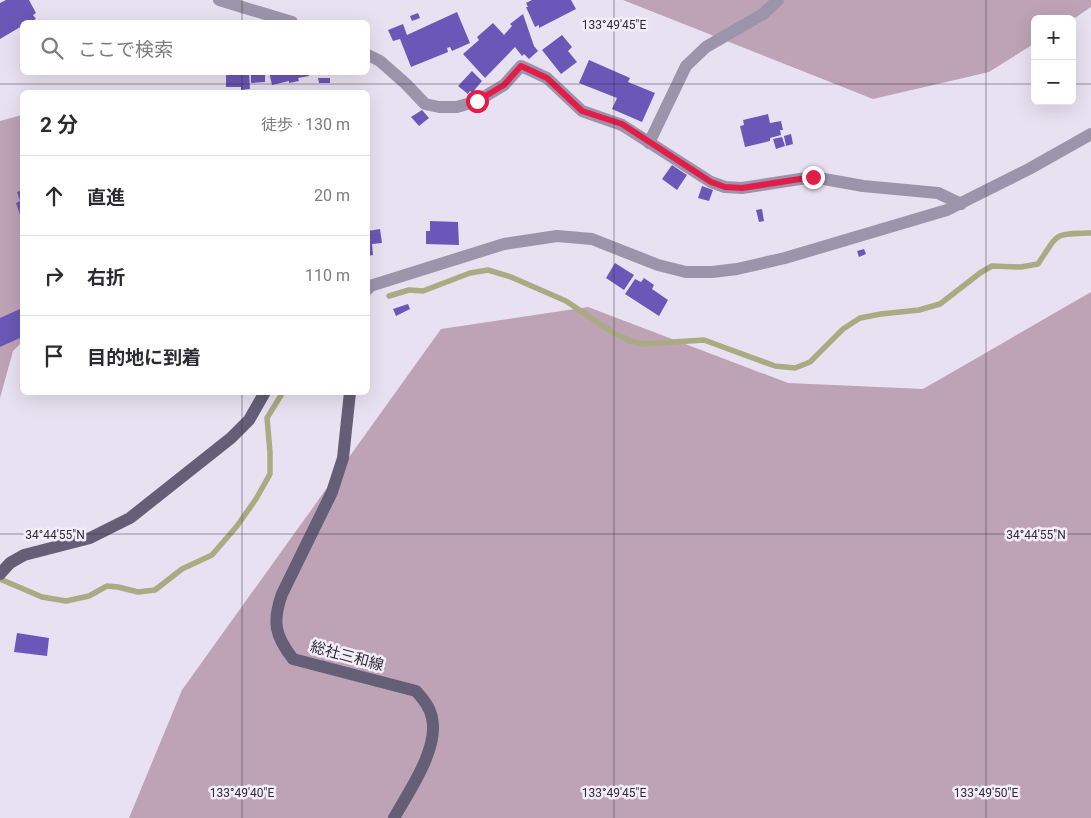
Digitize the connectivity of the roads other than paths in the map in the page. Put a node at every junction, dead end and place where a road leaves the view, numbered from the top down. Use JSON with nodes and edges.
{"nodes":[{"id":1,"x":219,"y":0,"type":"edge"},
{"id":2,"x":778,"y":0,"type":"edge"},
{"id":3,"x":285,"y":20,"type":"edge"},
{"id":4,"x":370,"y":56,"type":"edge"},
{"id":5,"x":1091,"y":134,"type":"edge"},
{"id":6,"x":649,"y":143,"type":"junction"},
{"id":7,"x":961,"y":204,"type":"junction"},
{"id":8,"x":370,"y":286,"type":"edge"},
{"id":9,"x":263,"y":395,"type":"edge"},
{"id":10,"x":350,"y":395,"type":"edge"},
{"id":11,"x":1,"y":573,"type":"edge"},
{"id":12,"x":394,"y":818,"type":"edge"}],
"edges":[{"from":1,"to":3,"type":"street"},
{"from":2,"to":6,"type":"street"},
{"from":4,"to":6,"type":"street"},
{"from":5,"to":7,"type":"street"},
{"from":6,"to":7,"type":"street"},
{"from":7,"to":8,"type":"street"},
{"from":9,"to":11,"type":"main road"},
{"from":10,"to":12,"type":"main road","name":"総社三和線"}]}
